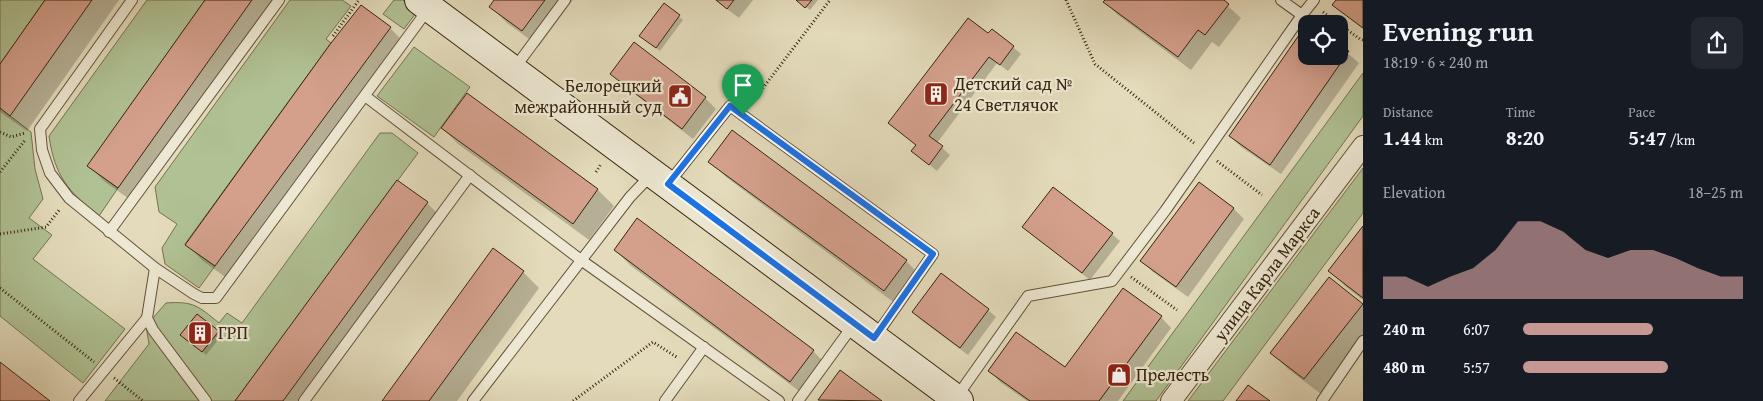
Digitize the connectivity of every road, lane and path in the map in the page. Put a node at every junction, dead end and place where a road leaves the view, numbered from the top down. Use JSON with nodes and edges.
{"nodes":[{"id":1,"x":132,"y":0,"type":"edge"},
{"id":2,"x":279,"y":0,"type":"edge"},
{"id":3,"x":359,"y":0,"type":"edge"},
{"id":4,"x":564,"y":0,"type":"edge"},
{"id":5,"x":830,"y":0,"type":"edge"},
{"id":6,"x":1066,"y":0,"type":"edge"},
{"id":7,"x":1281,"y":0,"type":"edge"},
{"id":8,"x":1313,"y":2,"type":"edge"},
{"id":9,"x":425,"y":4,"type":"edge"},
{"id":10,"x":1302,"y":15,"type":"joint"},
{"id":11,"x":1328,"y":15,"type":"edge"},
{"id":12,"x":1298,"y":21,"type":"edge"},
{"id":13,"x":1348,"y":30,"type":"edge"},
{"id":14,"x":333,"y":36,"type":"dead end"},
{"id":15,"x":1363,"y":40,"type":"edge"},
{"id":16,"x":513,"y":70,"type":"junction"},
{"id":17,"x":365,"y":96,"type":"junction"},
{"id":18,"x":743,"y":115,"type":"junction"},
{"id":19,"x":0,"y":132,"type":"edge"},
{"id":20,"x":1363,"y":146,"type":"edge"},
{"id":21,"x":1205,"y":152,"type":"junction"},
{"id":22,"x":603,"y":161,"type":"dead end"},
{"id":23,"x":0,"y":172,"type":"edge"},
{"id":24,"x":596,"y":172,"type":"dead end"},
{"id":25,"x":470,"y":175,"type":"junction"},
{"id":26,"x":660,"y":179,"type":"junction"},
{"id":27,"x":1262,"y":196,"type":"dead end"},
{"id":28,"x":69,"y":198,"type":"junction"},
{"id":29,"x":109,"y":232,"type":"junction"},
{"id":30,"x":0,"y":234,"type":"edge"},
{"id":31,"x":581,"y":260,"type":"junction"},
{"id":32,"x":154,"y":268,"type":"junction"},
{"id":33,"x":1121,"y":269,"type":"junction"},
{"id":34,"x":0,"y":288,"type":"edge"},
{"id":35,"x":1178,"y":310,"type":"dead end"},
{"id":36,"x":147,"y":318,"type":"junction"},
{"id":37,"x":865,"y":330,"type":"junction"},
{"id":38,"x":1363,"y":341,"type":"edge"},
{"id":39,"x":704,"y":347,"type":"junction"},
{"id":40,"x":690,"y":366,"type":"junction"},
{"id":41,"x":104,"y":370,"type":"junction"},
{"id":42,"x":956,"y":400,"type":"edge"},
{"id":43,"x":79,"y":401,"type":"edge"},
{"id":44,"x":143,"y":401,"type":"edge"},
{"id":45,"x":206,"y":401,"type":"edge"},
{"id":46,"x":304,"y":401,"type":"edge"},
{"id":47,"x":473,"y":401,"type":"edge"},
{"id":48,"x":573,"y":401,"type":"edge"},
{"id":49,"x":665,"y":401,"type":"edge"},
{"id":50,"x":779,"y":401,"type":"edge"},
{"id":51,"x":798,"y":401,"type":"edge"},
{"id":52,"x":1171,"y":401,"type":"edge"},
{"id":53,"x":1322,"y":401,"type":"edge"}],
"edges":[{"from":1,"to":28,"type":"lane"},
{"from":2,"to":29,"type":"lane"},
{"from":3,"to":14,"type":"path"},
{"from":4,"to":16,"type":"lane"},
{"from":5,"to":18,"type":"path"},
{"from":6,"to":21,"type":"path"},
{"from":7,"to":10,"type":"lane"},
{"from":8,"to":10,"type":"lane"},
{"from":8,"to":11,"type":"path"},
{"from":9,"to":16,"type":"main road"},
{"from":9,"to":17,"type":"lane"},
{"from":12,"to":21,"type":"lane"},
{"from":13,"to":15,"type":"path"},
{"from":16,"to":26,"type":"main road"},
{"from":17,"to":25,"type":"lane"},
{"from":17,"to":32,"type":"lane"},
{"from":18,"to":26,"type":"lane"},
{"from":18,"to":37,"type":"lane"},
{"from":19,"to":23,"type":"path"},
{"from":20,"to":52,"type":"street","name":"улица Карла Маркса"},
{"from":21,"to":27,"type":"path"},
{"from":21,"to":33,"type":"lane"},
{"from":22,"to":24,"type":"path"},
{"from":25,"to":31,"type":"lane"},
{"from":25,"to":46,"type":"lane"},
{"from":26,"to":31,"type":"lane"},
{"from":26,"to":37,"type":"main road"},
{"from":28,"to":29,"type":"lane"},
{"from":28,"to":30,"type":"path"},
{"from":29,"to":32,"type":"lane"},
{"from":31,"to":39,"type":"lane"},
{"from":31,"to":47,"type":"lane"},
{"from":32,"to":36,"type":"lane"},
{"from":33,"to":35,"type":"path"},
{"from":33,"to":42,"type":"lane"},
{"from":34,"to":41,"type":"path"},
{"from":36,"to":41,"type":"lane"},
{"from":36,"to":45,"type":"lane"},
{"from":37,"to":42,"type":"main road"},
{"from":37,"to":51,"type":"lane"},
{"from":38,"to":53,"type":"lane"},
{"from":39,"to":40,"type":"lane"},
{"from":39,"to":50,"type":"lane"},
{"from":40,"to":48,"type":"path"},
{"from":40,"to":49,"type":"lane"},
{"from":41,"to":43,"type":"lane"},
{"from":41,"to":44,"type":"path"}]}
